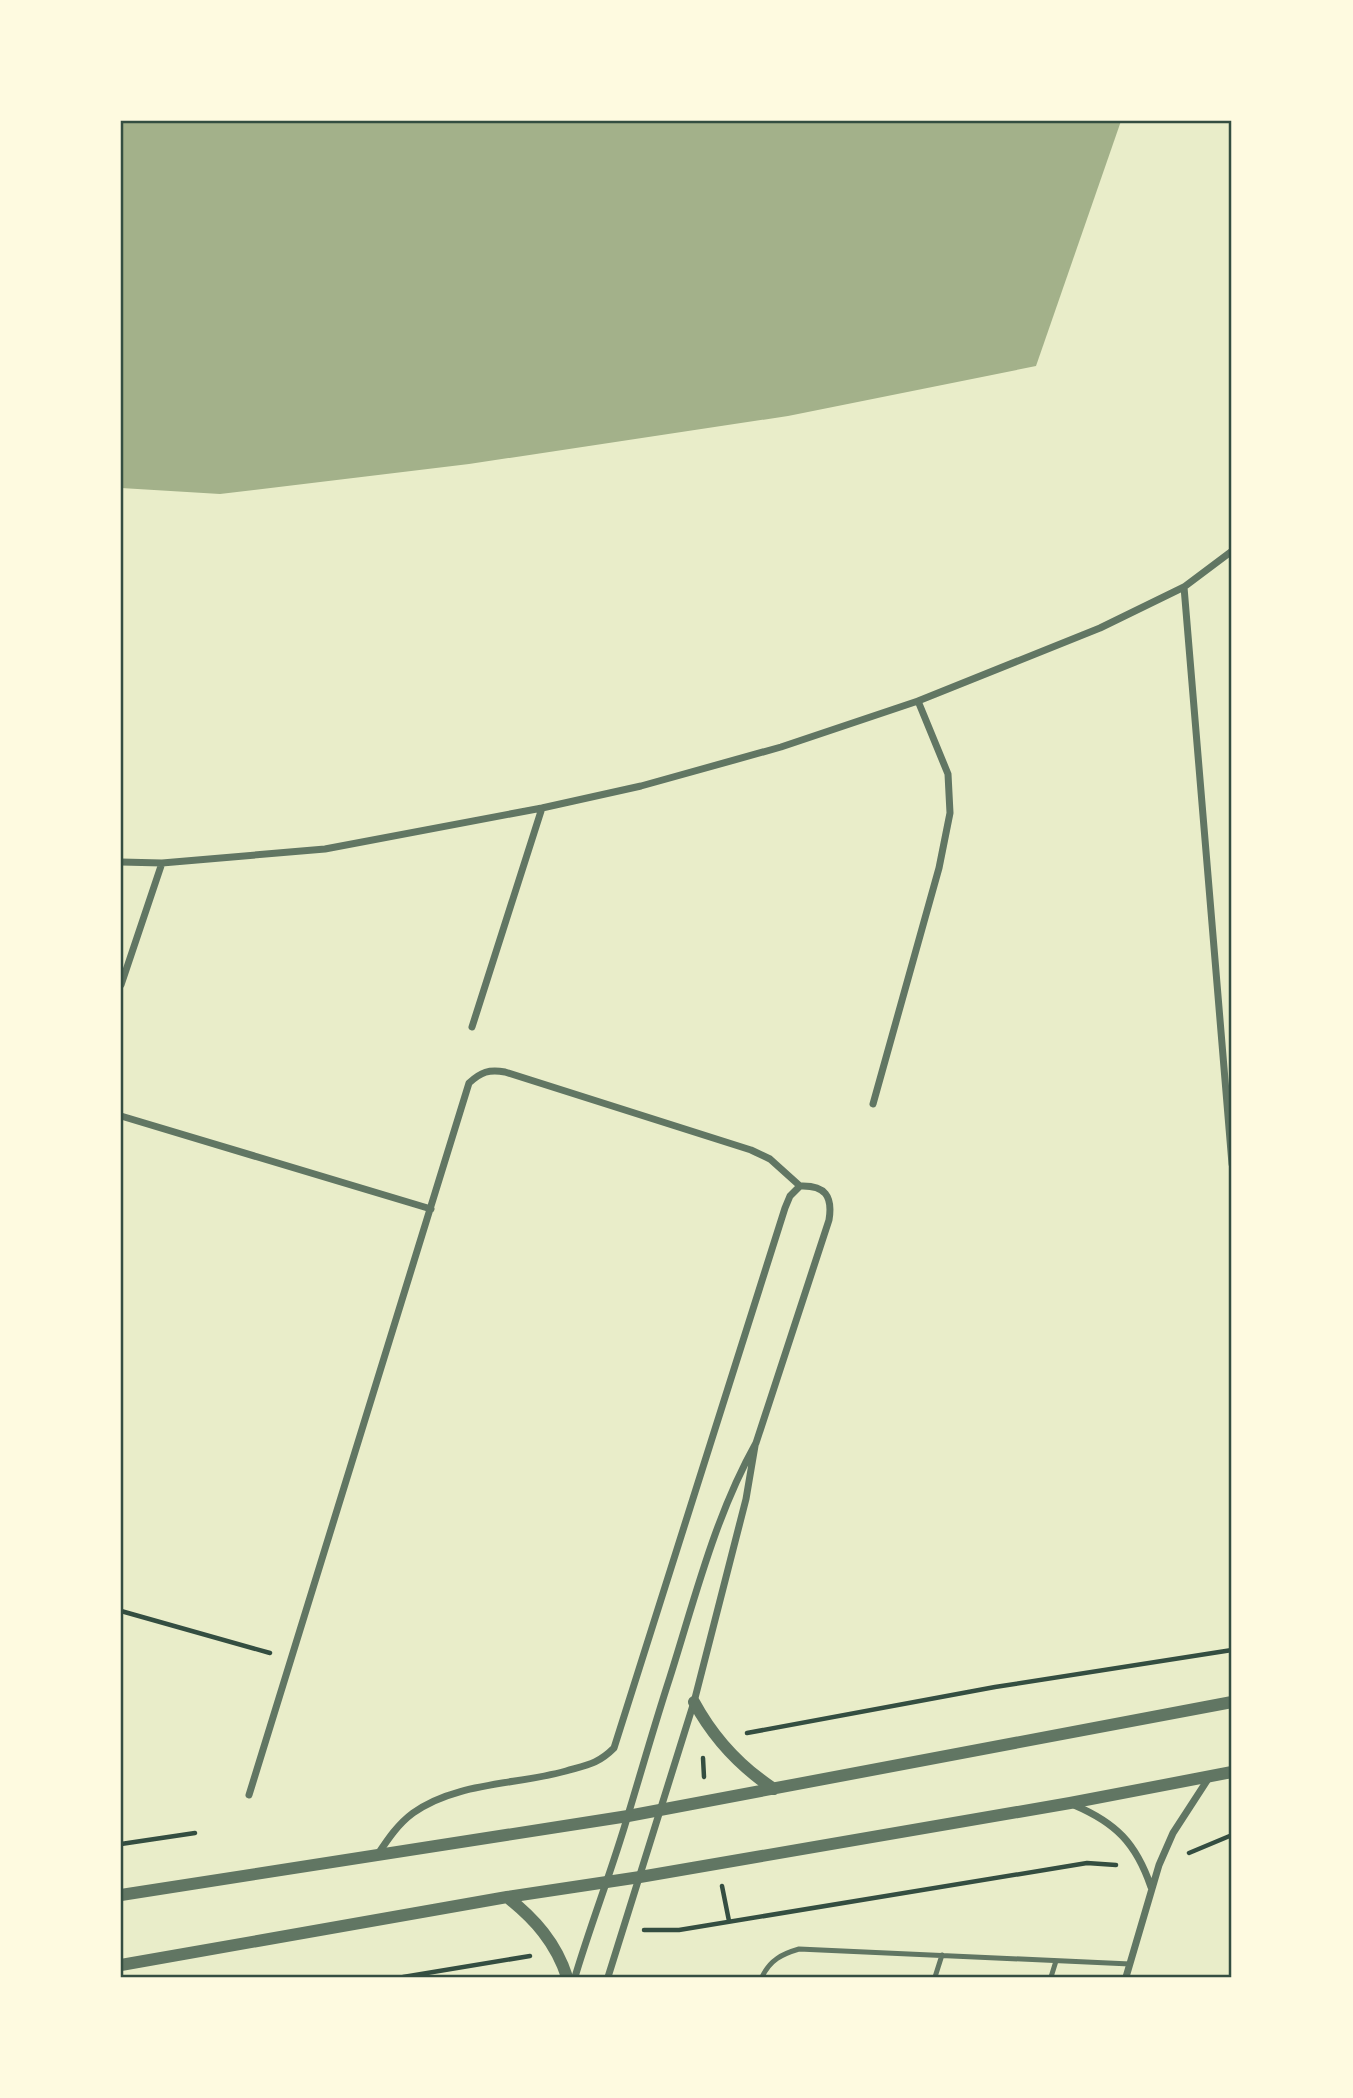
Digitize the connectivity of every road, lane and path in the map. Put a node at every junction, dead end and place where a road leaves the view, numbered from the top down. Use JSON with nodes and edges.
{"nodes":[{"id":1,"x":1232,"y":551,"type":"edge"},
{"id":2,"x":1184,"y":587,"type":"junction"},
{"id":3,"x":918,"y":701,"type":"junction"},
{"id":4,"x":542,"y":808,"type":"junction"},
{"id":5,"x":121,"y":862,"type":"edge"},
{"id":6,"x":162,"y":863,"type":"junction"},
{"id":7,"x":121,"y":985,"type":"edge"},
{"id":8,"x":472,"y":1027,"type":"dead end"},
{"id":9,"x":1229,"y":1093,"type":"edge"},
{"id":10,"x":873,"y":1104,"type":"dead end"},
{"id":11,"x":121,"y":1116,"type":"edge"},
{"id":12,"x":1232,"y":1164,"type":"edge"},
{"id":13,"x":800,"y":1186,"type":"junction"},
{"id":14,"x":431,"y":1209,"type":"junction"},
{"id":15,"x":755,"y":1443,"type":"junction"},
{"id":16,"x":121,"y":1611,"type":"edge"},
{"id":17,"x":1232,"y":1650,"type":"edge"},
{"id":18,"x":291,"y":1659,"type":"junction"},
{"id":19,"x":1232,"y":1701,"type":"edge"},
{"id":20,"x":694,"y":1702,"type":"junction"},
{"id":21,"x":723,"y":1746,"type":"junction"},
{"id":22,"x":1232,"y":1772,"type":"edge"},
{"id":23,"x":1210,"y":1776,"type":"junction"},
{"id":24,"x":774,"y":1789,"type":"junction"},
{"id":25,"x":249,"y":1795,"type":"dead end"},
{"id":26,"x":705,"y":1802,"type":"junction"},
{"id":27,"x":1070,"y":1803,"type":"junction"},
{"id":28,"x":662,"y":1810,"type":"junction"},
{"id":29,"x":628,"y":1816,"type":"junction"},
{"id":30,"x":195,"y":1833,"type":"dead end"},
{"id":31,"x":1232,"y":1835,"type":"edge"},
{"id":32,"x":121,"y":1844,"type":"edge"},
{"id":33,"x":378,"y":1854,"type":"junction"},
{"id":34,"x":717,"y":1864,"type":"junction"},
{"id":35,"x":1159,"y":1865,"type":"junction"},
{"id":36,"x":1144,"y":1867,"type":"junction"},
{"id":37,"x":640,"y":1877,"type":"junction"},
{"id":38,"x":606,"y":1882,"type":"junction"},
{"id":39,"x":1151,"y":1887,"type":"junction"},
{"id":40,"x":121,"y":1895,"type":"edge"},
{"id":41,"x":507,"y":1897,"type":"junction"},
{"id":42,"x":729,"y":1921,"type":"junction"},
{"id":43,"x":623,"y":1930,"type":"junction"},
{"id":44,"x":552,"y":1943,"type":"junction"},
{"id":45,"x":942,"y":1955,"type":"junction"},
{"id":46,"x":1056,"y":1961,"type":"junction"},
{"id":47,"x":1130,"y":1964,"type":"junction"},
{"id":48,"x":121,"y":1965,"type":"edge"},
{"id":49,"x":403,"y":1977,"type":"edge"},
{"id":50,"x":567,"y":1977,"type":"edge"},
{"id":51,"x":575,"y":1977,"type":"edge"},
{"id":52,"x":608,"y":1977,"type":"edge"},
{"id":53,"x":762,"y":1977,"type":"edge"},
{"id":54,"x":935,"y":1977,"type":"edge"},
{"id":55,"x":1051,"y":1977,"type":"edge"},
{"id":56,"x":1126,"y":1977,"type":"edge"}],
"edges":[{"from":1,"to":2,"type":"street"},
{"from":2,"to":3,"type":"street"},
{"from":2,"to":9,"type":"street"},
{"from":3,"to":4,"type":"street"},
{"from":3,"to":10,"type":"street"},
{"from":4,"to":6,"type":"street"},
{"from":4,"to":8,"type":"street"},
{"from":5,"to":6,"type":"street"},
{"from":6,"to":7,"type":"street"},
{"from":9,"to":12,"type":"street"},
{"from":11,"to":14,"type":"street"},
{"from":13,"to":14,"type":"street"},
{"from":13,"to":15,"type":"street"},
{"from":13,"to":33,"type":"street"},
{"from":14,"to":18,"type":"street"},
{"from":15,"to":20,"type":"street"},
{"from":15,"to":29,"type":"street"},
{"from":16,"to":18,"type":"path"},
{"from":17,"to":21,"type":"path"},
{"from":18,"to":25,"type":"street"},
{"from":19,"to":24,"type":"street"},
{"from":20,"to":21,"type":"street"},
{"from":20,"to":28,"type":"street"},
{"from":21,"to":24,"type":"street"},
{"from":21,"to":26,"type":"path"},
{"from":22,"to":23,"type":"street"},
{"from":23,"to":27,"type":"street"},
{"from":23,"to":35,"type":"street"},
{"from":24,"to":26,"type":"street"},
{"from":26,"to":28,"type":"street"},
{"from":27,"to":34,"type":"street"},
{"from":27,"to":36,"type":"street"},
{"from":28,"to":29,"type":"street"},
{"from":28,"to":37,"type":"street"},
{"from":29,"to":33,"type":"street"},
{"from":29,"to":38,"type":"street"},
{"from":30,"to":32,"type":"path"},
{"from":31,"to":35,"type":"path"},
{"from":33,"to":40,"type":"street"},
{"from":34,"to":37,"type":"street"},
{"from":34,"to":42,"type":"path"},
{"from":35,"to":39,"type":"street"},
{"from":36,"to":39,"type":"street"},
{"from":36,"to":42,"type":"path"},
{"from":37,"to":38,"type":"street"},
{"from":37,"to":43,"type":"street"},
{"from":38,"to":41,"type":"street"},
{"from":38,"to":51,"type":"street"},
{"from":39,"to":47,"type":"street"},
{"from":41,"to":44,"type":"street"},
{"from":41,"to":48,"type":"street"},
{"from":42,"to":43,"type":"path"},
{"from":43,"to":52,"type":"street"},
{"from":44,"to":49,"type":"path"},
{"from":44,"to":50,"type":"street"},
{"from":45,"to":46,"type":"lane"},
{"from":45,"to":53,"type":"lane"},
{"from":45,"to":54,"type":"lane"},
{"from":46,"to":47,"type":"lane"},
{"from":46,"to":55,"type":"lane"},
{"from":47,"to":56,"type":"street"}]}
